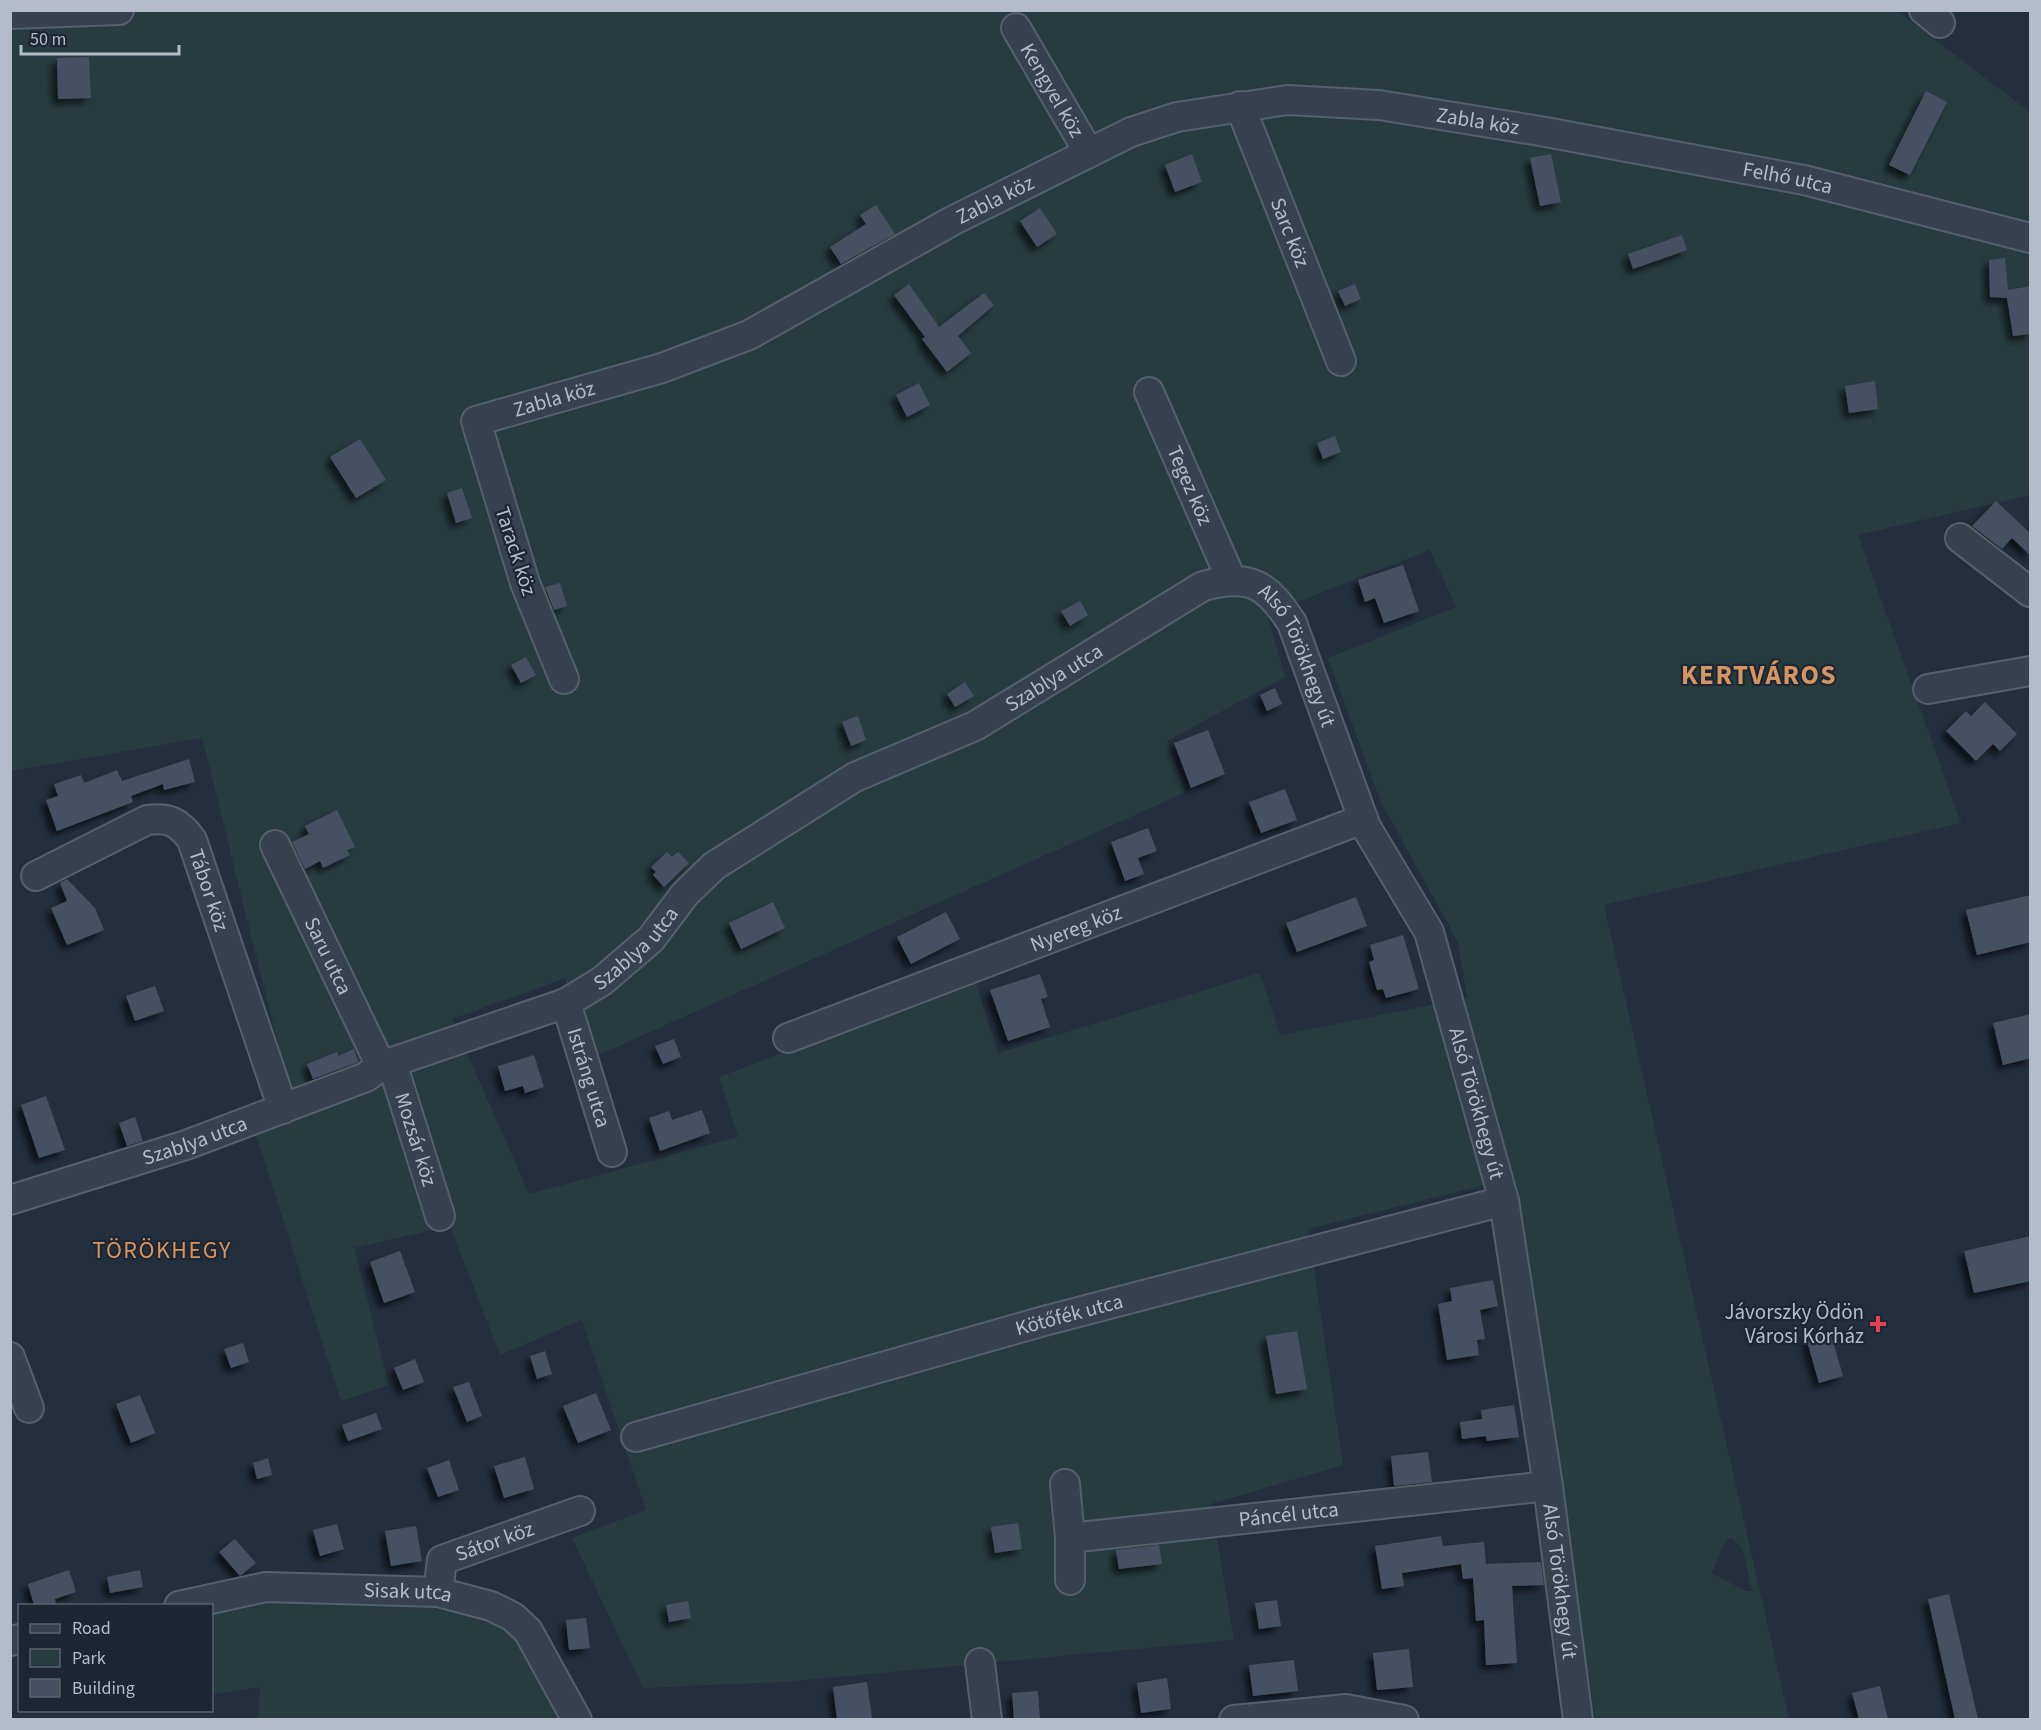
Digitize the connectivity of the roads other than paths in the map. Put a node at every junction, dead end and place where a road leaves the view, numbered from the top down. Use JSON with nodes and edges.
{"nodes":[{"id":1,"x":119,"y":10,"type":"edge"},
{"id":2,"x":10,"y":14,"type":"edge"},
{"id":3,"x":1016,"y":28,"type":"dead end"},
{"id":4,"x":1239,"y":106,"type":"junction"},
{"id":5,"x":1540,"y":131,"type":"joint"},
{"id":6,"x":1089,"y":153,"type":"junction"},
{"id":7,"x":2031,"y":238,"type":"edge"},
{"id":8,"x":1341,"y":361,"type":"dead end"},
{"id":9,"x":1149,"y":392,"type":"dead end"},
{"id":10,"x":477,"y":421,"type":"joint"},
{"id":11,"x":1960,"y":538,"type":"dead end"},
{"id":12,"x":1231,"y":579,"type":"junction"},
{"id":13,"x":1203,"y":586,"type":"joint"},
{"id":14,"x":2031,"y":592,"type":"edge"},
{"id":15,"x":2031,"y":670,"type":"edge"},
{"id":16,"x":564,"y":679,"type":"dead end"},
{"id":17,"x":1928,"y":689,"type":"dead end"},
{"id":18,"x":1363,"y":819,"type":"junction"},
{"id":19,"x":275,"y":845,"type":"dead end"},
{"id":20,"x":36,"y":876,"type":"dead end"},
{"id":21,"x":566,"y":1003,"type":"junction"},
{"id":22,"x":788,"y":1038,"type":"dead end"},
{"id":23,"x":387,"y":1065,"type":"junction"},
{"id":24,"x":283,"y":1109,"type":"junction"},
{"id":25,"x":612,"y":1152,"type":"dead end"},
{"id":26,"x":10,"y":1200,"type":"edge"},
{"id":27,"x":1504,"y":1201,"type":"junction"},
{"id":28,"x":440,"y":1216,"type":"dead end"},
{"id":29,"x":10,"y":1357,"type":"edge"},
{"id":30,"x":29,"y":1408,"type":"dead end"},
{"id":31,"x":636,"y":1437,"type":"dead end"},
{"id":32,"x":1065,"y":1484,"type":"dead end"},
{"id":33,"x":1548,"y":1486,"type":"junction"},
{"id":34,"x":580,"y":1511,"type":"dead end"},
{"id":35,"x":1070,"y":1538,"type":"junction"},
{"id":36,"x":1070,"y":1580,"type":"dead end"},
{"id":37,"x":438,"y":1592,"type":"junction"},
{"id":38,"x":184,"y":1604,"type":"edge"},
{"id":39,"x":980,"y":1663,"type":"dead end"},
{"id":40,"x":577,"y":1719,"type":"edge"},
{"id":41,"x":987,"y":1719,"type":"edge"},
{"id":42,"x":1234,"y":1719,"type":"edge"},
{"id":43,"x":1404,"y":1719,"type":"edge"},
{"id":44,"x":1578,"y":1719,"type":"edge"}],
"edges":[{"from":1,"to":2,"type":"street"},
{"from":3,"to":6,"type":"street","name":"Kengyel köz"},
{"from":4,"to":5,"type":"street","name":"Zabla köz"},
{"from":4,"to":6,"type":"street","name":"Zabla köz"},
{"from":4,"to":8,"type":"street","name":"Sarc köz"},
{"from":5,"to":7,"type":"street","name":"Felhő utca"},
{"from":6,"to":10,"type":"street","name":"Zabla köz"},
{"from":9,"to":12,"type":"street","name":"Tegez köz"},
{"from":10,"to":16,"type":"street","name":"Tarack köz"},
{"from":11,"to":14,"type":"street"},
{"from":12,"to":13,"type":"street","name":"Alsó Törökhegy út"},
{"from":12,"to":18,"type":"street","name":"Alsó Törökhegy út"},
{"from":13,"to":21,"type":"street","name":"Szablya utca"},
{"from":15,"to":17,"type":"street"},
{"from":18,"to":22,"type":"street","name":"Nyereg köz"},
{"from":18,"to":27,"type":"street","name":"Alsó Törökhegy út"},
{"from":19,"to":23,"type":"street","name":"Saru utca"},
{"from":20,"to":24,"type":"street","name":"Tábor köz"},
{"from":21,"to":23,"type":"street","name":"Szablya utca"},
{"from":21,"to":25,"type":"street","name":"Istráng utca"},
{"from":23,"to":24,"type":"street","name":"Szablya utca"},
{"from":23,"to":28,"type":"street","name":"Mozsár köz"},
{"from":24,"to":26,"type":"street","name":"Szablya utca"},
{"from":27,"to":31,"type":"street","name":"Kötőfék utca"},
{"from":27,"to":33,"type":"street","name":"Alsó Törökhegy út"},
{"from":29,"to":30,"type":"street"},
{"from":32,"to":35,"type":"street"},
{"from":33,"to":35,"type":"street","name":"Páncél utca"},
{"from":33,"to":44,"type":"street","name":"Alsó Törökhegy út"},
{"from":34,"to":37,"type":"street","name":"Sátor köz"},
{"from":35,"to":36,"type":"street"},
{"from":37,"to":38,"type":"street","name":"Sisak utca"},
{"from":37,"to":40,"type":"street","name":"Sisak utca"},
{"from":39,"to":41,"type":"street"},
{"from":42,"to":43,"type":"street"}]}
